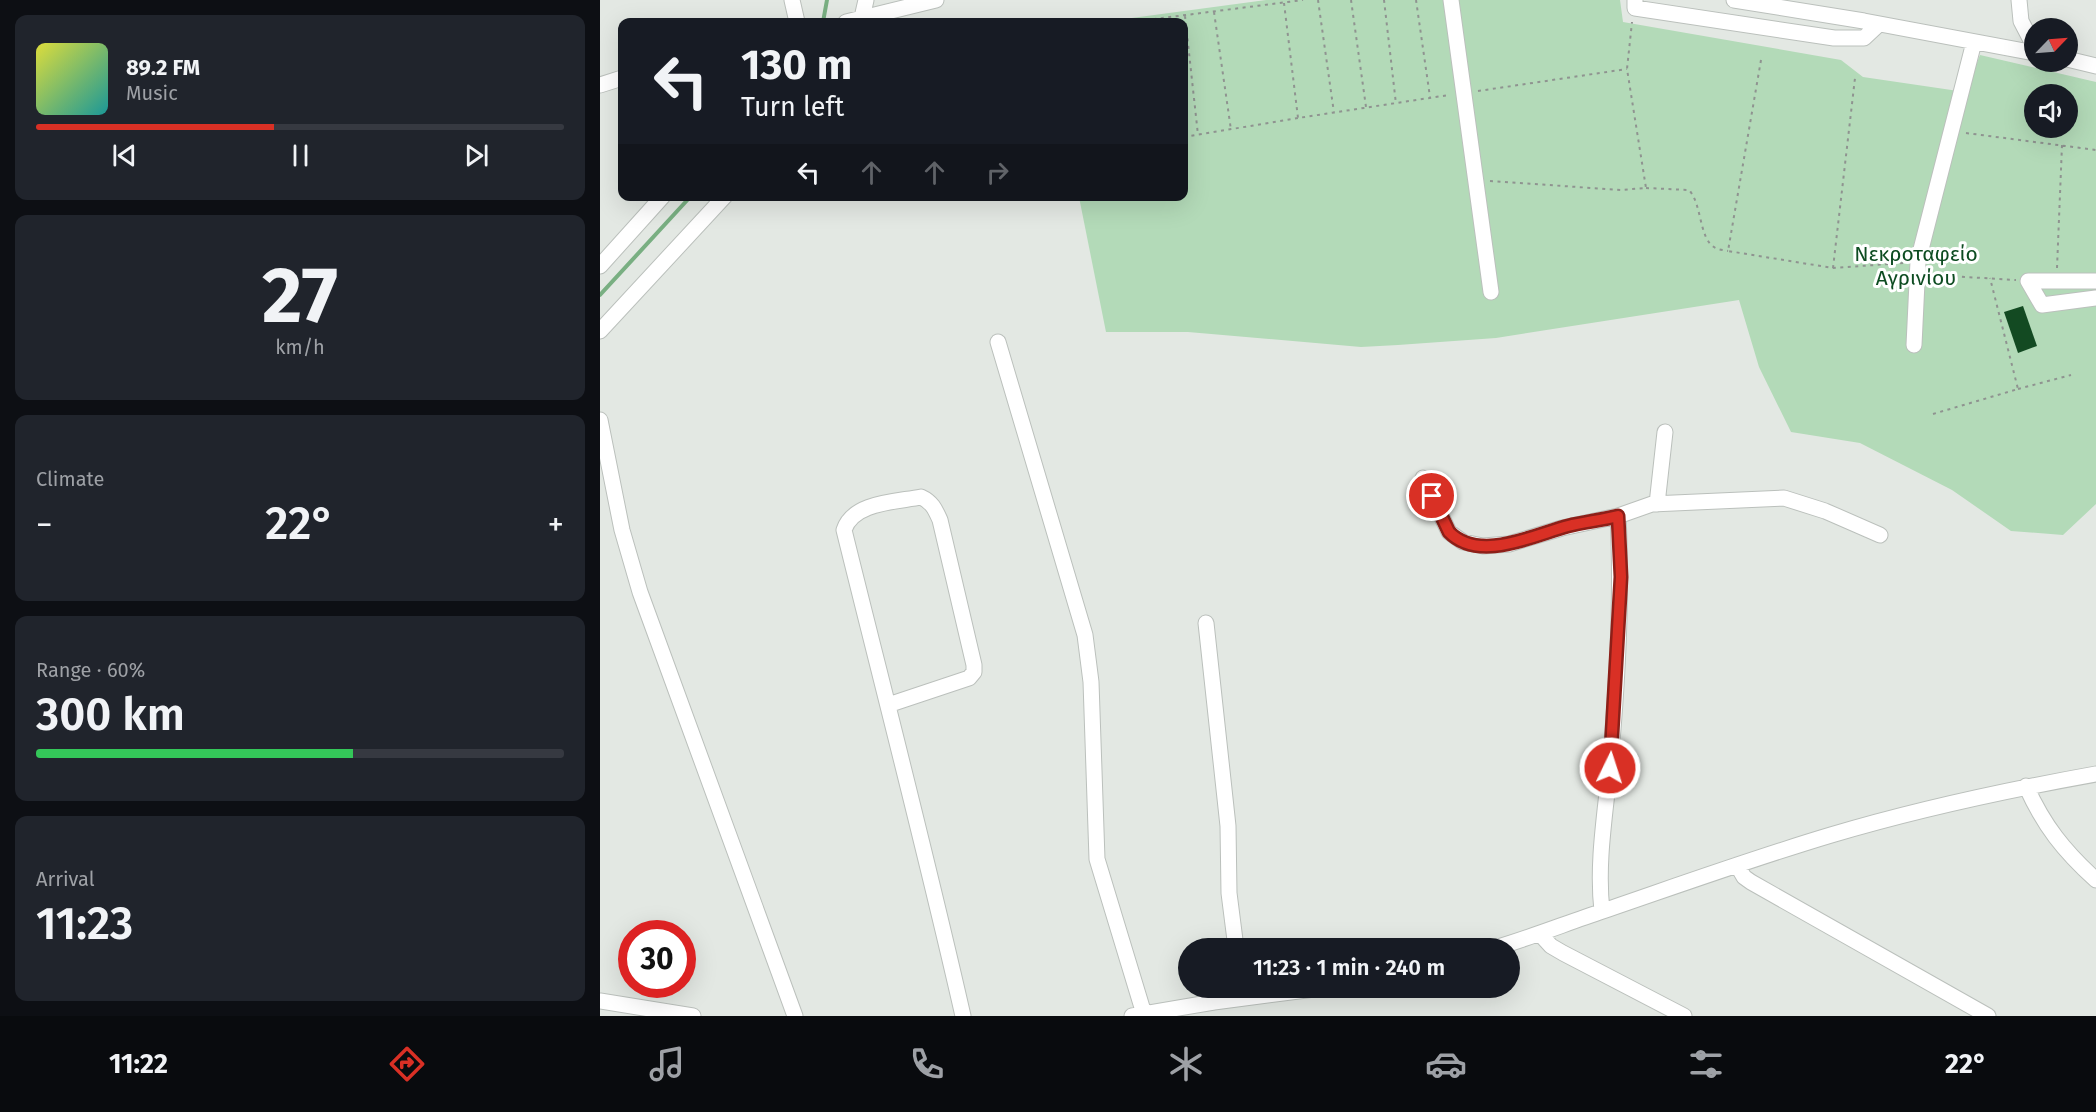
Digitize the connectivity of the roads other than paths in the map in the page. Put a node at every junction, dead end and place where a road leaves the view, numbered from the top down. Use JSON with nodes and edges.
{"nodes":[{"id":1,"x":792,"y":0,"type":"edge"},
{"id":2,"x":866,"y":0,"type":"edge"},
{"id":3,"x":936,"y":0,"type":"edge"},
{"id":4,"x":1451,"y":0,"type":"edge"},
{"id":5,"x":1734,"y":0,"type":"edge"},
{"id":6,"x":2019,"y":0,"type":"edge"},
{"id":7,"x":1635,"y":4,"type":"edge"},
{"id":8,"x":796,"y":18,"type":"edge"},
{"id":9,"x":862,"y":18,"type":"edge"},
{"id":10,"x":869,"y":18,"type":"edge"},
{"id":11,"x":1879,"y":24,"type":"junction"},
{"id":12,"x":2024,"y":27,"type":"edge"},
{"id":13,"x":1974,"y":42,"type":"junction"},
{"id":14,"x":2024,"y":51,"type":"edge"},
{"id":15,"x":2078,"y":62,"type":"edge"},
{"id":16,"x":2096,"y":66,"type":"edge"},
{"id":17,"x":618,"y":79,"type":"edge"},
{"id":18,"x":600,"y":85,"type":"edge"},
{"id":19,"x":658,"y":201,"type":"edge"},
{"id":20,"x":720,"y":201,"type":"edge"},
{"id":21,"x":600,"y":266,"type":"edge"},
{"id":22,"x":2096,"y":281,"type":"edge"},
{"id":23,"x":1491,"y":292,"type":"dead end"},
{"id":24,"x":2096,"y":298,"type":"edge"},
{"id":25,"x":600,"y":331,"type":"edge"},
{"id":26,"x":998,"y":342,"type":"dead end"},
{"id":27,"x":1914,"y":345,"type":"dead end"},
{"id":28,"x":600,"y":420,"type":"edge"},
{"id":29,"x":1665,"y":432,"type":"dead end"},
{"id":30,"x":1423,"y":478,"type":"dead end"},
{"id":31,"x":1657,"y":504,"type":"junction"},
{"id":32,"x":1618,"y":516,"type":"junction"},
{"id":33,"x":1880,"y":535,"type":"dead end"},
{"id":34,"x":1206,"y":623,"type":"dead end"},
{"id":35,"x":888,"y":705,"type":"junction"},
{"id":36,"x":2096,"y":774,"type":"edge"},
{"id":37,"x":2026,"y":786,"type":"junction"},
{"id":38,"x":1737,"y":865,"type":"junction"},
{"id":39,"x":2096,"y":880,"type":"edge"},
{"id":40,"x":1602,"y":911,"type":"junction"},
{"id":41,"x":1540,"y":934,"type":"junction"},
{"id":42,"x":1235,"y":938,"type":"edge"},
{"id":43,"x":1520,"y":940,"type":"edge"},
{"id":44,"x":1220,"y":998,"type":"edge"},
{"id":45,"x":600,"y":1001,"type":"edge"},
{"id":46,"x":1138,"y":1015,"type":"edge"},
{"id":47,"x":693,"y":1016,"type":"edge"},
{"id":48,"x":795,"y":1016,"type":"edge"},
{"id":49,"x":963,"y":1016,"type":"edge"},
{"id":50,"x":1684,"y":1016,"type":"edge"},
{"id":51,"x":1988,"y":1016,"type":"edge"}],
"edges":[{"from":1,"to":8,"type":"street"},
{"from":2,"to":9,"type":"street"},
{"from":3,"to":10,"type":"street"},
{"from":4,"to":23,"type":"street"},
{"from":5,"to":11,"type":"street"},
{"from":6,"to":12,"type":"street"},
{"from":7,"to":11,"type":"street"},
{"from":11,"to":13,"type":"street"},
{"from":13,"to":14,"type":"street"},
{"from":13,"to":27,"type":"street"},
{"from":15,"to":16,"type":"street"},
{"from":17,"to":18,"type":"street"},
{"from":19,"to":21,"type":"street"},
{"from":20,"to":25,"type":"street"},
{"from":22,"to":24,"type":"street"},
{"from":26,"to":46,"type":"street"},
{"from":28,"to":48,"type":"street"},
{"from":29,"to":31,"type":"street"},
{"from":30,"to":32,"type":"street"},
{"from":31,"to":32,"type":"street"},
{"from":31,"to":33,"type":"street"},
{"from":32,"to":40,"type":"street"},
{"from":34,"to":42,"type":"street"},
{"from":35,"to":35,"type":"street"},
{"from":35,"to":49,"type":"street"},
{"from":36,"to":37,"type":"street"},
{"from":37,"to":38,"type":"street"},
{"from":37,"to":39,"type":"street"},
{"from":38,"to":40,"type":"street"},
{"from":38,"to":51,"type":"street"},
{"from":40,"to":41,"type":"street"},
{"from":41,"to":43,"type":"street"},
{"from":41,"to":50,"type":"street"},
{"from":44,"to":46,"type":"street"},
{"from":45,"to":47,"type":"street"}]}
